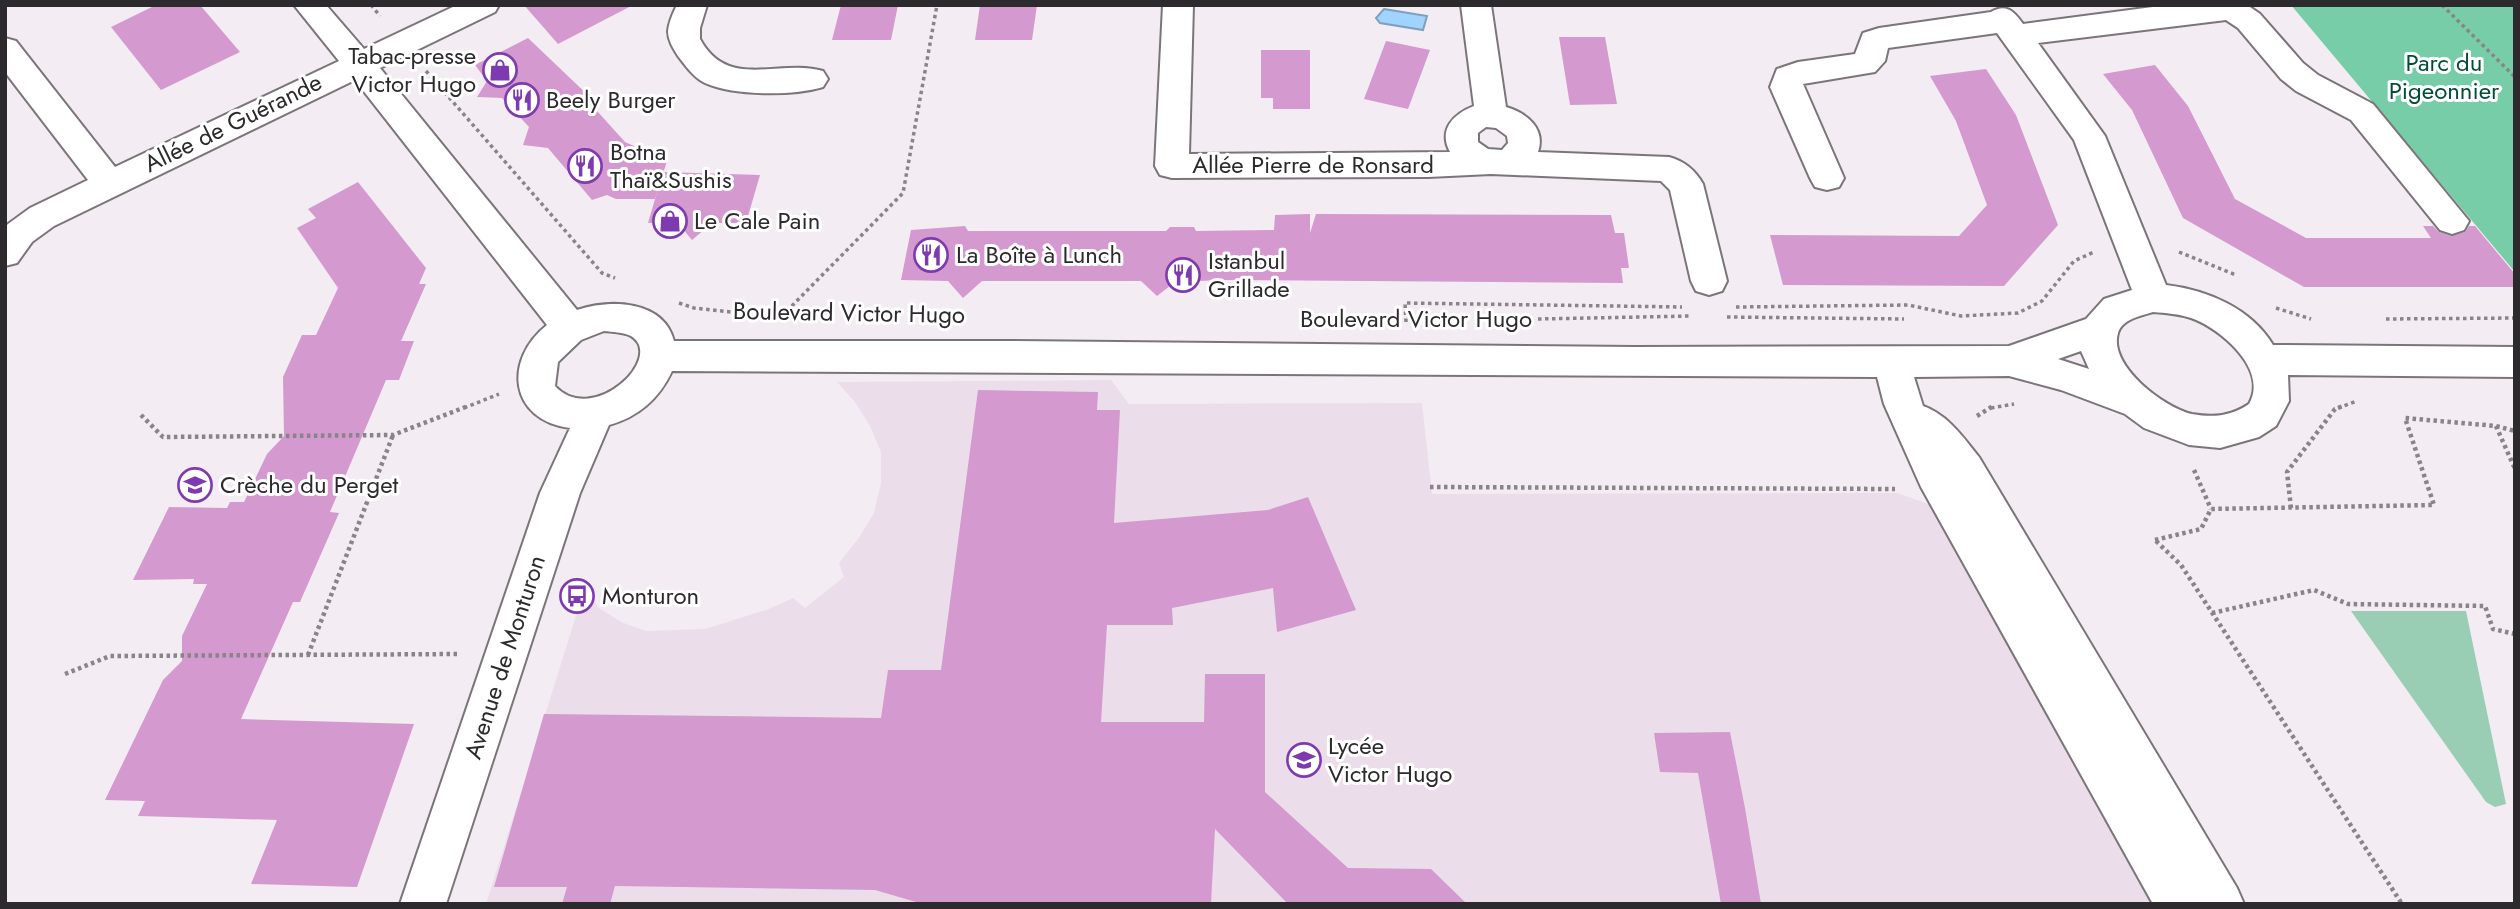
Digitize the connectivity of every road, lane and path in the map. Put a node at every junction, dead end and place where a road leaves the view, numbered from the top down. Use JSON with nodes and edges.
{"nodes":[{"id":1,"x":309,"y":5,"type":"edge"},
{"id":2,"x":484,"y":5,"type":"edge"},
{"id":3,"x":692,"y":5,"type":"edge"},
{"id":4,"x":937,"y":5,"type":"edge"},
{"id":5,"x":1178,"y":5,"type":"edge"},
{"id":6,"x":1476,"y":5,"type":"edge"},
{"id":7,"x":2442,"y":5,"type":"edge"},
{"id":8,"x":2005,"y":20,"type":"edge"},
{"id":9,"x":402,"y":42,"type":"junction"},
{"id":10,"x":5,"y":49,"type":"edge"},
{"id":11,"x":357,"y":64,"type":"junction"},
{"id":12,"x":2515,"y":76,"type":"edge"},
{"id":13,"x":812,"y":79,"type":"dead end"},
{"id":14,"x":15,"y":80,"type":"edge"},
{"id":15,"x":1496,"y":163,"type":"junction"},
{"id":16,"x":1827,"y":178,"type":"dead end"},
{"id":17,"x":109,"y":183,"type":"junction"},
{"id":18,"x":2452,"y":221,"type":"dead end"},
{"id":19,"x":5,"y":253,"type":"edge"},
{"id":20,"x":1709,"y":281,"type":"dead end"},
{"id":21,"x":623,"y":282,"type":"dead end"},
{"id":22,"x":2153,"y":298,"type":"junction"},
{"id":23,"x":668,"y":299,"type":"dead end"},
{"id":24,"x":2265,"y":303,"type":"dead end"},
{"id":25,"x":758,"y":314,"type":"dead end"},
{"id":26,"x":770,"y":315,"type":"dead end"},
{"id":27,"x":782,"y":316,"type":"junction"},
{"id":28,"x":796,"y":316,"type":"dead end"},
{"id":29,"x":1703,"y":316,"type":"dead end"},
{"id":30,"x":1716,"y":316,"type":"dead end"},
{"id":31,"x":2515,"y":317,"type":"edge"},
{"id":32,"x":1527,"y":319,"type":"dead end"},
{"id":33,"x":1908,"y":319,"type":"dead end"},
{"id":34,"x":2325,"y":319,"type":"dead end"},
{"id":35,"x":2379,"y":319,"type":"dead end"},
{"id":36,"x":1392,"y":321,"type":"dead end"},
{"id":37,"x":1420,"y":321,"type":"dead end"},
{"id":38,"x":570,"y":328,"type":"junction"},
{"id":39,"x":2100,"y":329,"type":"junction"},
{"id":40,"x":660,"y":356,"type":"junction"},
{"id":41,"x":2265,"y":360,"type":"junction"},
{"id":42,"x":2009,"y":361,"type":"junction"},
{"id":43,"x":1892,"y":362,"type":"junction"},
{"id":44,"x":2515,"y":362,"type":"edge"},
{"id":45,"x":536,"y":380,"type":"junction"},
{"id":46,"x":2358,"y":400,"type":"dead end"},
{"id":47,"x":2133,"y":401,"type":"junction"},
{"id":48,"x":2021,"y":404,"type":"dead end"},
{"id":49,"x":595,"y":414,"type":"junction"},
{"id":50,"x":141,"y":415,"type":"dead end"},
{"id":51,"x":1969,"y":422,"type":"dead end"},
{"id":52,"x":2496,"y":426,"type":"junction"},
{"id":53,"x":2515,"y":431,"type":"edge"},
{"id":54,"x":393,"y":435,"type":"junction"},
{"id":55,"x":1919,"y":440,"type":"junction"},
{"id":56,"x":2186,"y":465,"type":"dead end"},
{"id":57,"x":2515,"y":469,"type":"edge"},
{"id":58,"x":1430,"y":487,"type":"dead end"},
{"id":59,"x":2291,"y":508,"type":"junction"},
{"id":60,"x":2211,"y":509,"type":"junction"},
{"id":61,"x":2212,"y":612,"type":"junction"},
{"id":62,"x":2515,"y":634,"type":"edge"},
{"id":63,"x":461,"y":654,"type":"dead end"},
{"id":64,"x":308,"y":655,"type":"junction"},
{"id":65,"x":65,"y":674,"type":"dead end"},
{"id":66,"x":423,"y":904,"type":"edge"},
{"id":67,"x":2179,"y":904,"type":"edge"},
{"id":68,"x":2221,"y":904,"type":"edge"},
{"id":69,"x":2402,"y":904,"type":"edge"}],
"edges":[{"from":1,"to":11,"type":"street"},
{"from":2,"to":9,"type":"street"},
{"from":3,"to":13,"type":"street"},
{"from":4,"to":27,"type":"path"},
{"from":5,"to":15,"type":"street","name":"Allée Pierre de Ronsard"},
{"from":6,"to":15,"type":"street"},
{"from":7,"to":12,"type":"path"},
{"from":8,"to":16,"type":"street"},
{"from":8,"to":18,"type":"street"},
{"from":8,"to":22,"type":"street"},
{"from":9,"to":11,"type":"street"},
{"from":9,"to":21,"type":"path"},
{"from":10,"to":14,"type":"street"},
{"from":11,"to":17,"type":"street","name":"Allée de Guérande"},
{"from":11,"to":38,"type":"street"},
{"from":14,"to":17,"type":"street"},
{"from":15,"to":20,"type":"street","name":"Allée Pierre de Ronsard"},
{"from":17,"to":19,"type":"street","name":"Allée de Guérande"},
{"from":22,"to":39,"type":"street"},
{"from":22,"to":41,"type":"street"},
{"from":23,"to":25,"type":"path","name":"Boulevard Victor Hugo"},
{"from":24,"to":34,"type":"path"},
{"from":26,"to":27,"type":"path","name":"Boulevard Victor Hugo"},
{"from":27,"to":28,"type":"path","name":"Boulevard Victor Hugo"},
{"from":29,"to":32,"type":"path","name":"Boulevard Victor Hugo"},
{"from":30,"to":33,"type":"path"},
{"from":31,"to":35,"type":"path"},
{"from":36,"to":37,"type":"path","name":"Boulevard Victor Hugo"},
{"from":38,"to":40,"type":"street"},
{"from":38,"to":45,"type":"street"},
{"from":39,"to":42,"type":"street","name":"Boulevard Victor Hugo"},
{"from":39,"to":47,"type":"street"},
{"from":40,"to":43,"type":"street","name":"Boulevard Victor Hugo"},
{"from":40,"to":49,"type":"street"},
{"from":41,"to":44,"type":"street"},
{"from":41,"to":47,"type":"street"},
{"from":42,"to":43,"type":"street","name":"Boulevard Victor Hugo"},
{"from":42,"to":47,"type":"street","name":"Boulevard Victor Hugo"},
{"from":43,"to":55,"type":"street"},
{"from":45,"to":49,"type":"street"},
{"from":45,"to":54,"type":"path"},
{"from":46,"to":59,"type":"path"},
{"from":48,"to":51,"type":"path"},
{"from":49,"to":66,"type":"street","name":"Avenue de Monturon"},
{"from":50,"to":54,"type":"path"},
{"from":52,"to":53,"type":"path"},
{"from":52,"to":57,"type":"path"},
{"from":52,"to":59,"type":"path"},
{"from":54,"to":64,"type":"path"},
{"from":55,"to":58,"type":"path"},
{"from":55,"to":67,"type":"street"},
{"from":55,"to":68,"type":"street"},
{"from":56,"to":60,"type":"path"},
{"from":59,"to":60,"type":"path"},
{"from":60,"to":61,"type":"path"},
{"from":61,"to":62,"type":"path"},
{"from":61,"to":69,"type":"path"},
{"from":63,"to":64,"type":"path"},
{"from":64,"to":65,"type":"path"}]}
